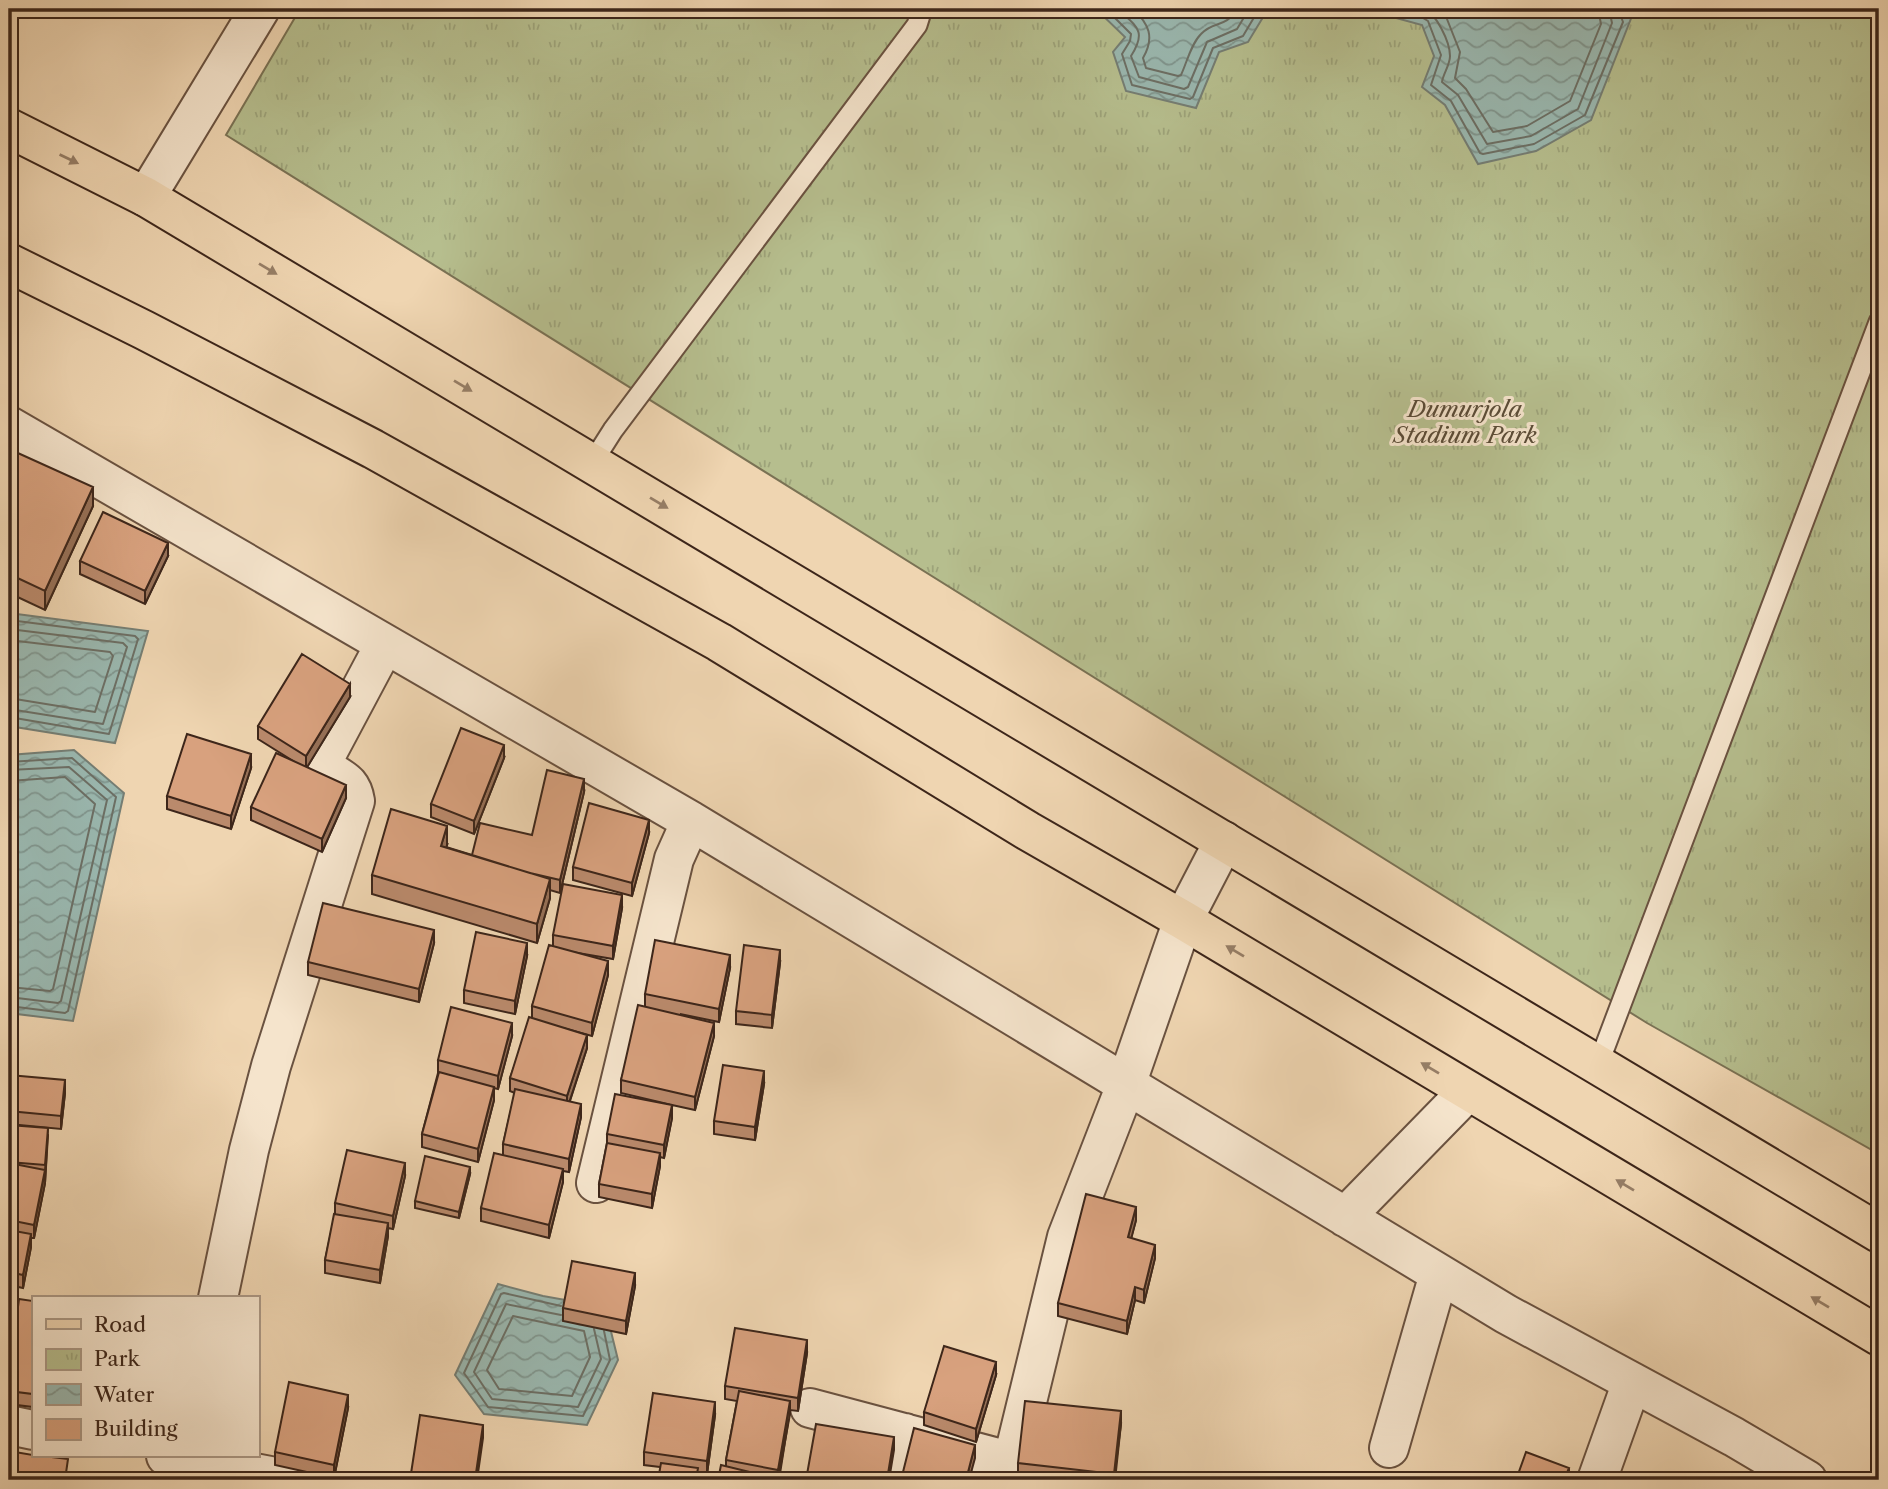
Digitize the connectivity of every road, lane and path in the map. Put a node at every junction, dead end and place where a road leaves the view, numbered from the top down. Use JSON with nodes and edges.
{"nodes":[{"id":1,"x":260,"y":9,"type":"edge"},
{"id":2,"x":922,"y":9,"type":"edge"},
{"id":3,"x":9,"y":128,"type":"edge"},
{"id":4,"x":146,"y":197,"type":"junction"},
{"id":5,"x":9,"y":263,"type":"edge"},
{"id":6,"x":1879,"y":323,"type":"edge"},
{"id":7,"x":9,"y":426,"type":"edge"},
{"id":8,"x":592,"y":463,"type":"junction"},
{"id":9,"x":384,"y":644,"type":"junction"},
{"id":10,"x":691,"y":821,"type":"junction"},
{"id":11,"x":1224,"y":841,"type":"junction"},
{"id":12,"x":1183,"y":920,"type":"junction"},
{"id":13,"x":1598,"y":1065,"type":"junction"},
{"id":14,"x":1126,"y":1085,"type":"junction"},
{"id":15,"x":1468,"y":1091,"type":"junction"},
{"id":16,"x":596,"y":1182,"type":"edge"},
{"id":17,"x":1345,"y":1217,"type":"junction"},
{"id":18,"x":1879,"y":1233,"type":"edge"},
{"id":19,"x":1438,"y":1274,"type":"junction"},
{"id":20,"x":218,"y":1296,"type":"edge"},
{"id":21,"x":1879,"y":1336,"type":"edge"},
{"id":22,"x":1632,"y":1382,"type":"junction"},
{"id":23,"x":810,"y":1409,"type":"dead end"},
{"id":24,"x":9,"y":1425,"type":"edge"},
{"id":25,"x":32,"y":1430,"type":"edge"},
{"id":26,"x":905,"y":1433,"type":"junction"},
{"id":27,"x":1389,"y":1448,"type":"dead end"},
{"id":28,"x":183,"y":1458,"type":"edge"},
{"id":29,"x":1011,"y":1471,"type":"edge"},
{"id":30,"x":291,"y":1480,"type":"edge"},
{"id":31,"x":897,"y":1480,"type":"edge"},
{"id":32,"x":1597,"y":1480,"type":"edge"},
{"id":33,"x":1807,"y":1480,"type":"edge"}],
"edges":[{"from":1,"to":4,"type":"street"},
{"from":2,"to":8,"type":"lane"},
{"from":3,"to":4,"type":"main road","one_way":true},
{"from":4,"to":8,"type":"main road","one_way":true},
{"from":5,"to":12,"type":"main road"},
{"from":6,"to":13,"type":"lane"},
{"from":7,"to":9,"type":"street"},
{"from":8,"to":11,"type":"main road","one_way":true},
{"from":9,"to":10,"type":"street"},
{"from":9,"to":20,"type":"street"},
{"from":10,"to":14,"type":"street"},
{"from":10,"to":16,"type":"street"},
{"from":11,"to":12,"type":"street"},
{"from":11,"to":13,"type":"main road"},
{"from":12,"to":14,"type":"street"},
{"from":15,"to":12,"type":"main road","one_way":true},
{"from":13,"to":18,"type":"main road"},
{"from":14,"to":17,"type":"street"},
{"from":14,"to":29,"type":"street"},
{"from":15,"to":17,"type":"street"},
{"from":21,"to":15,"type":"main road","one_way":true},
{"from":17,"to":19,"type":"street"},
{"from":19,"to":22,"type":"street"},
{"from":19,"to":27,"type":"street"},
{"from":22,"to":32,"type":"street"},
{"from":22,"to":33,"type":"street"},
{"from":23,"to":26,"type":"street"},
{"from":24,"to":25,"type":"street"},
{"from":26,"to":29,"type":"street"},
{"from":26,"to":31,"type":"street"},
{"from":28,"to":30,"type":"street"}]}
